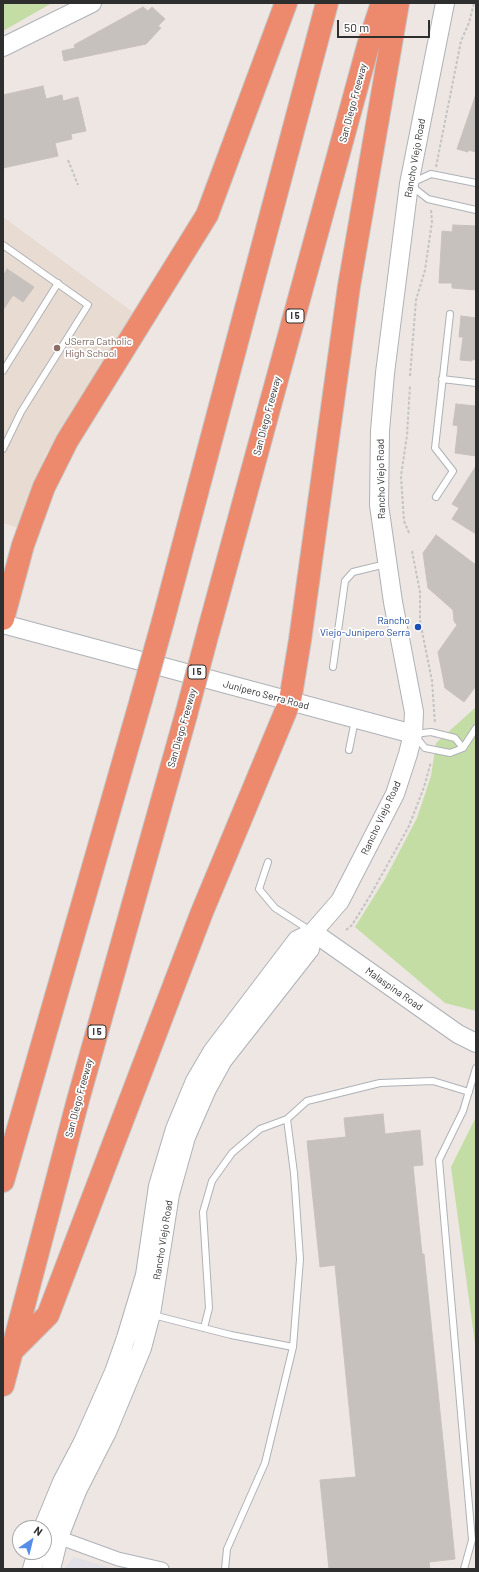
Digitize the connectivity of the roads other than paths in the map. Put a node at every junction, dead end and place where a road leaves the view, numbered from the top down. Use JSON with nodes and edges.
{"nodes":[{"id":1,"x":92,"y":3,"type":"edge"},
{"id":2,"x":286,"y":3,"type":"edge"},
{"id":3,"x":327,"y":3,"type":"edge"},
{"id":4,"x":382,"y":3,"type":"edge"},
{"id":5,"x":398,"y":3,"type":"edge"},
{"id":6,"x":445,"y":3,"type":"edge"},
{"id":7,"x":3,"y":47,"type":"edge"},
{"id":8,"x":476,"y":182,"type":"edge"},
{"id":9,"x":410,"y":184,"type":"junction"},
{"id":10,"x":476,"y":210,"type":"edge"},
{"id":11,"x":3,"y":245,"type":"edge"},
{"id":12,"x":58,"y":283,"type":"junction"},
{"id":13,"x":450,"y":314,"type":"dead end"},
{"id":14,"x":3,"y":370,"type":"edge"},
{"id":15,"x":442,"y":380,"type":"junction"},
{"id":16,"x":476,"y":383,"type":"edge"},
{"id":17,"x":3,"y":449,"type":"edge"},
{"id":18,"x":436,"y":497,"type":"dead end"},
{"id":19,"x":386,"y":564,"type":"junction"},
{"id":20,"x":3,"y":619,"type":"edge"},
{"id":21,"x":3,"y":624,"type":"edge"},
{"id":22,"x":333,"y":667,"type":"dead end"},
{"id":23,"x":290,"y":701,"type":"junction"},
{"id":24,"x":355,"y":718,"type":"junction"},
{"id":25,"x":476,"y":728,"type":"edge"},
{"id":26,"x":413,"y":734,"type":"junction"},
{"id":27,"x":463,"y":748,"type":"junction"},
{"id":28,"x":349,"y":750,"type":"dead end"},
{"id":29,"x":268,"y":862,"type":"dead end"},
{"id":30,"x":313,"y":932,"type":"junction"},
{"id":31,"x":476,"y":1043,"type":"edge"},
{"id":32,"x":476,"y":1068,"type":"edge"},
{"id":33,"x":469,"y":1092,"type":"junction"},
{"id":34,"x":287,"y":1119,"type":"junction"},
{"id":35,"x":3,"y":1181,"type":"edge"},
{"id":36,"x":143,"y":1313,"type":"junction"},
{"id":37,"x":204,"y":1328,"type":"junction"},
{"id":38,"x":294,"y":1346,"type":"junction"},
{"id":39,"x":13,"y":1350,"type":"junction"},
{"id":40,"x":3,"y":1385,"type":"edge"},
{"id":41,"x":47,"y":1520,"type":"edge"},
{"id":42,"x":52,"y":1534,"type":"edge"},
{"id":43,"x":162,"y":1569,"type":"edge"},
{"id":44,"x":225,"y":1569,"type":"edge"},
{"id":45,"x":464,"y":1569,"type":"edge"}],
"edges":[{"from":1,"to":7,"type":"main road"},
{"from":2,"to":20,"type":"highway"},
{"from":3,"to":35,"type":"highway","bridge":true},
{"from":4,"to":39,"type":"highway","name":"San Diego Freeway","number":"I 5","bridge":true},
{"from":5,"to":23,"type":"highway"},
{"from":6,"to":9,"type":"main road","name":"Rancho Viejo Road"},
{"from":8,"to":9,"type":"lane"},
{"from":9,"to":10,"type":"lane"},
{"from":9,"to":19,"type":"main road","name":"Rancho Viejo Road"},
{"from":11,"to":12,"type":"lane"},
{"from":12,"to":14,"type":"lane"},
{"from":12,"to":17,"type":"lane"},
{"from":13,"to":15,"type":"lane"},
{"from":15,"to":16,"type":"lane"},
{"from":15,"to":18,"type":"lane"},
{"from":19,"to":22,"type":"lane"},
{"from":19,"to":26,"type":"main road","name":"Rancho Viejo Road"},
{"from":21,"to":23,"type":"main road","name":"Junipero Serra Road"},
{"from":23,"to":24,"type":"main road","name":"Junipero Serra Road"},
{"from":23,"to":39,"type":"highway"},
{"from":24,"to":26,"type":"main road","name":"Junipero Serra Road"},
{"from":24,"to":28,"type":"lane"},
{"from":25,"to":27,"type":"lane"},
{"from":26,"to":27,"type":"lane"},
{"from":26,"to":27,"type":"lane"},
{"from":26,"to":30,"type":"main road","name":"Rancho Viejo Road"},
{"from":29,"to":30,"type":"lane"},
{"from":30,"to":31,"type":"main road","name":"Malaspina Road"},
{"from":30,"to":36,"type":"main road","name":"Rancho Viejo Road"},
{"from":32,"to":33,"type":"lane"},
{"from":33,"to":34,"type":"lane"},
{"from":33,"to":45,"type":"lane"},
{"from":34,"to":37,"type":"lane"},
{"from":34,"to":38,"type":"lane"},
{"from":36,"to":37,"type":"lane"},
{"from":36,"to":41,"type":"main road","name":"Rancho Viejo Road"},
{"from":36,"to":42,"type":"main road","name":"Rancho Viejo Road"},
{"from":37,"to":38,"type":"lane"},
{"from":38,"to":44,"type":"lane"},
{"from":39,"to":40,"type":"highway","name":"San Diego Freeway","number":"I 5"},
{"from":42,"to":43,"type":"street"}]}
